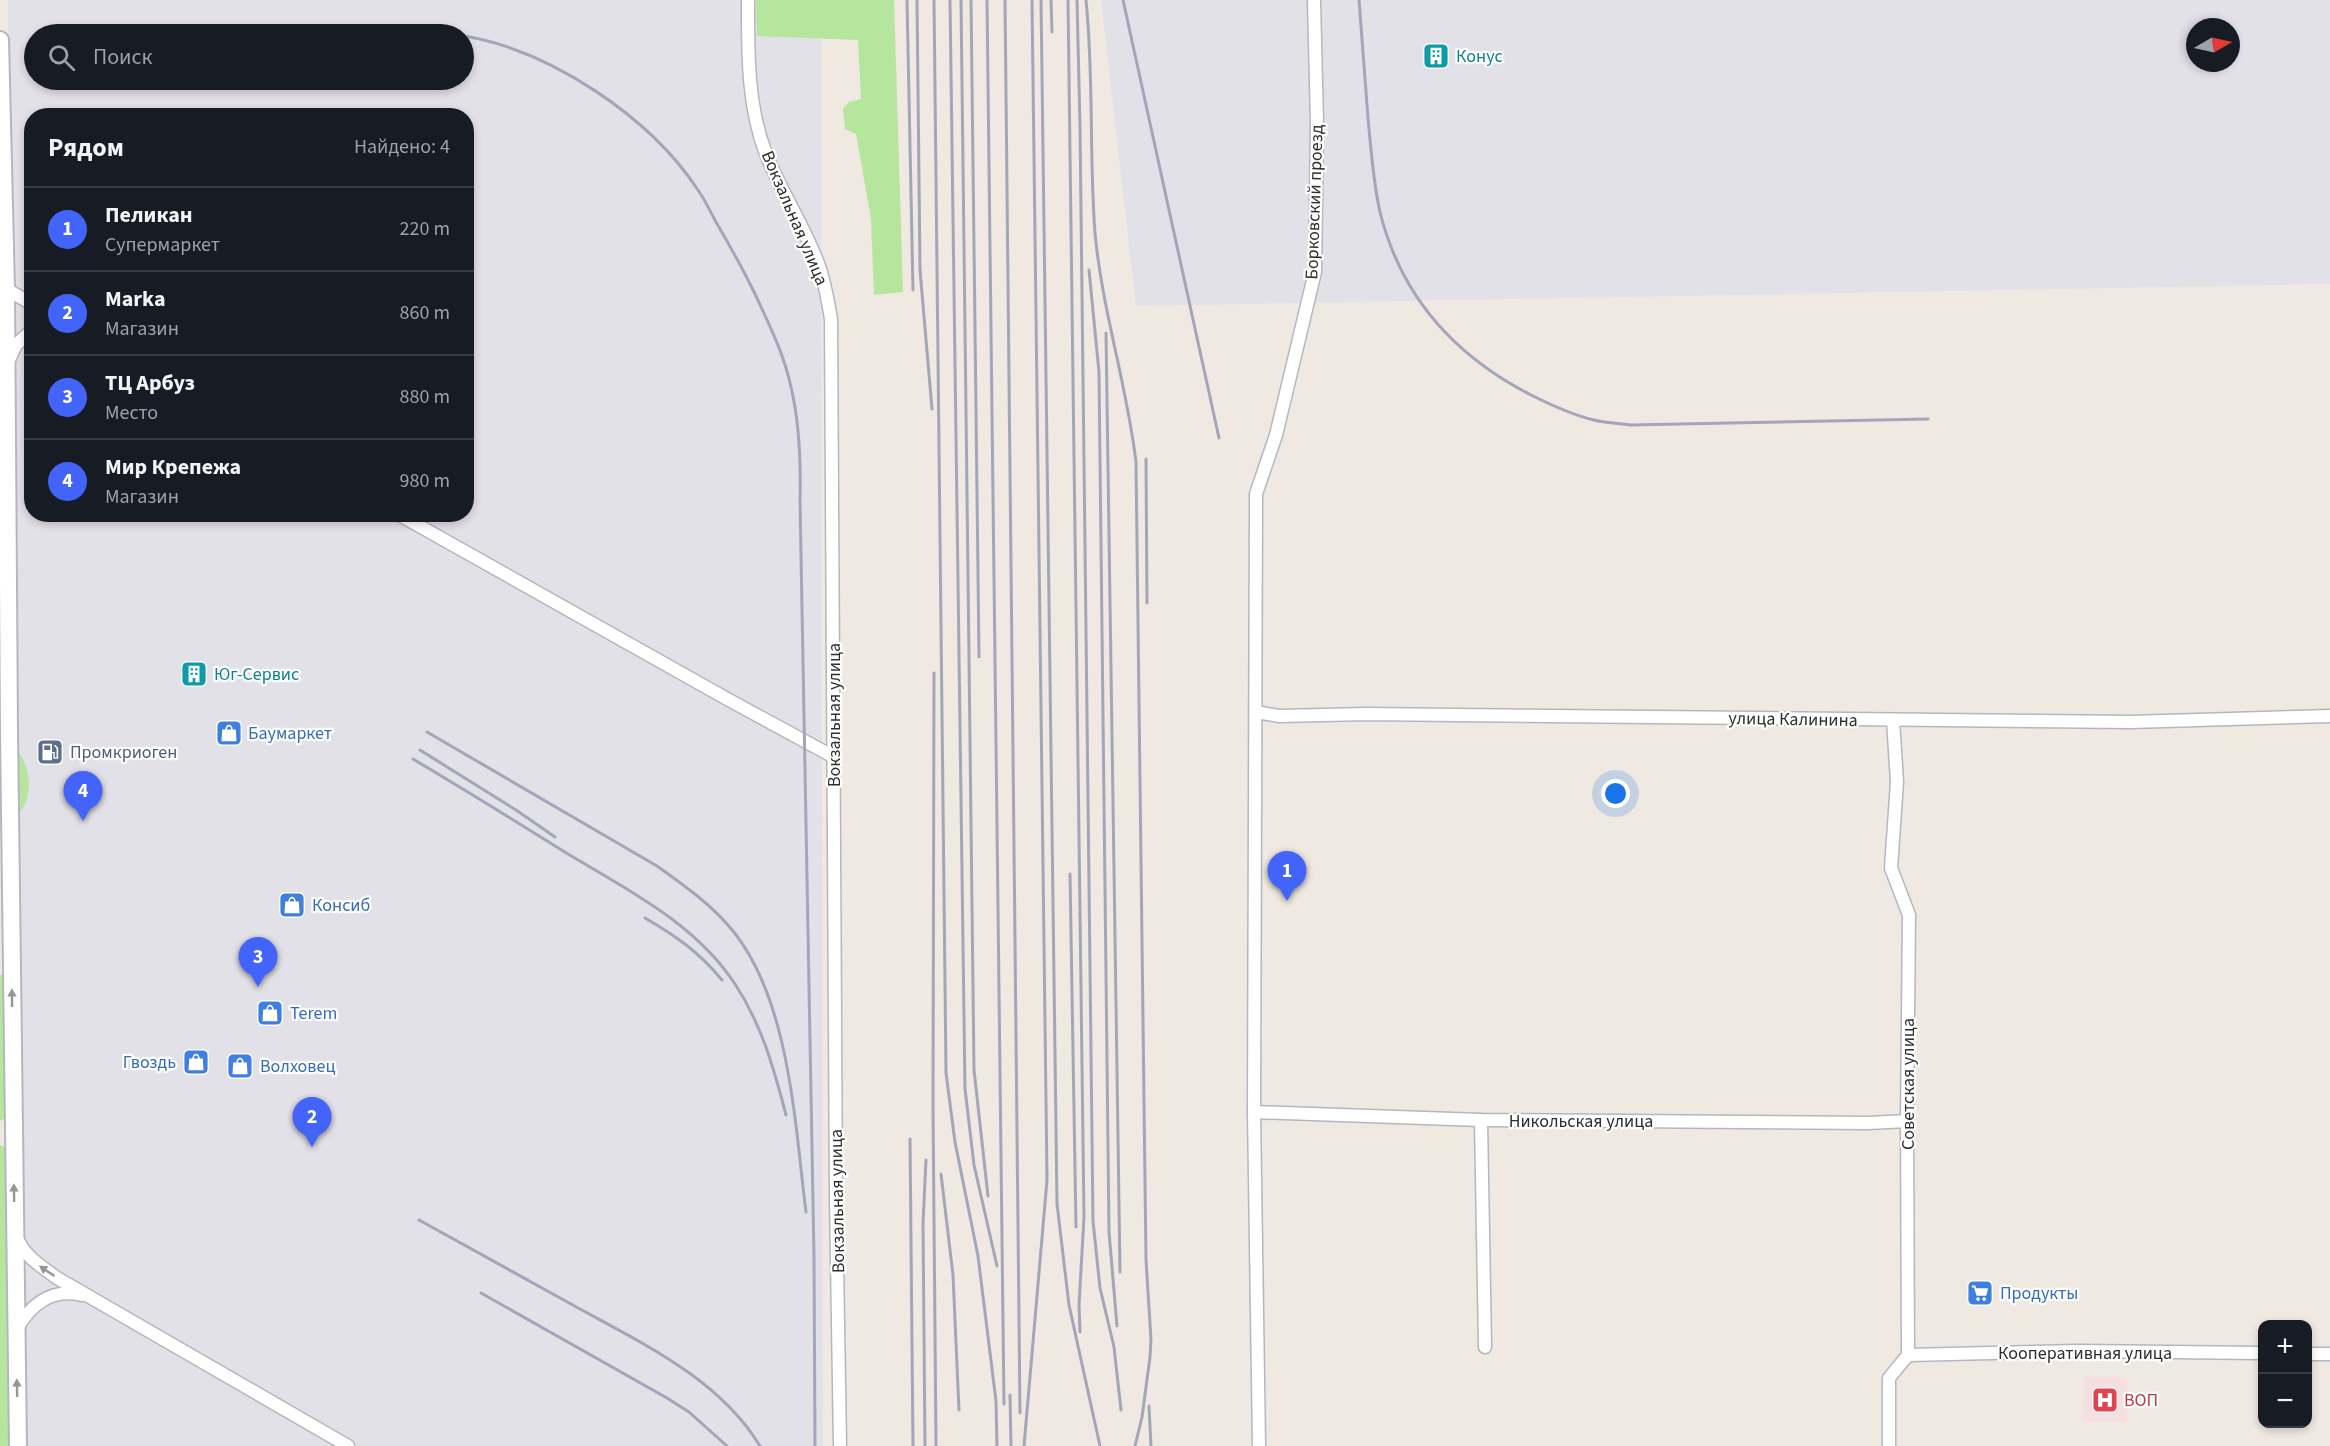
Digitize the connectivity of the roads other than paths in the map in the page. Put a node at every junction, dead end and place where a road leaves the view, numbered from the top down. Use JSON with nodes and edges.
{"nodes":[{"id":1,"x":748,"y":0,"type":"edge"},
{"id":2,"x":1314,"y":0,"type":"edge"},
{"id":3,"x":0,"y":40,"type":"edge"},
{"id":4,"x":1,"y":132,"type":"edge"},
{"id":5,"x":1,"y":164,"type":"edge"},
{"id":6,"x":6,"y":289,"type":"junction"},
{"id":7,"x":24,"y":299,"type":"edge"},
{"id":8,"x":24,"y":338,"type":"edge"},
{"id":9,"x":6,"y":366,"type":"junction"},
{"id":10,"x":412,"y":522,"type":"edge"},
{"id":11,"x":4,"y":542,"type":"edge"},
{"id":12,"x":1256,"y":712,"type":"junction"},
{"id":13,"x":2330,"y":716,"type":"edge"},
{"id":14,"x":1893,"y":720,"type":"junction"},
{"id":15,"x":834,"y":757,"type":"junction"},
{"id":16,"x":5,"y":911,"type":"edge"},
{"id":17,"x":13,"y":1110,"type":"junction"},
{"id":18,"x":1254,"y":1112,"type":"junction"},
{"id":19,"x":1481,"y":1120,"type":"junction"},
{"id":20,"x":1907,"y":1121,"type":"junction"},
{"id":21,"x":0,"y":1125,"type":"edge"},
{"id":22,"x":7,"y":1136,"type":"edge"},
{"id":23,"x":15,"y":1231,"type":"junction"},
{"id":24,"x":92,"y":1298,"type":"junction"},
{"id":25,"x":16,"y":1330,"type":"junction"},
{"id":26,"x":1485,"y":1347,"type":"dead end"},
{"id":27,"x":2258,"y":1353,"type":"edge"},
{"id":28,"x":2312,"y":1354,"type":"edge"},
{"id":29,"x":2330,"y":1354,"type":"edge"},
{"id":30,"x":1908,"y":1355,"type":"junction"},
{"id":31,"x":18,"y":1446,"type":"edge"},
{"id":32,"x":348,"y":1446,"type":"edge"},
{"id":33,"x":840,"y":1446,"type":"edge"},
{"id":34,"x":1259,"y":1446,"type":"edge"},
{"id":35,"x":1889,"y":1446,"type":"edge"}],
"edges":[{"from":1,"to":15,"type":"street","name":"Вокзальная улица"},
{"from":2,"to":12,"type":"street","name":"Борковский проезд"},
{"from":3,"to":4,"type":"main road"},
{"from":4,"to":5,"type":"main road"},
{"from":5,"to":6,"type":"main road"},
{"from":6,"to":7,"type":"street"},
{"from":6,"to":9,"type":"main road"},
{"from":8,"to":9,"type":"street"},
{"from":9,"to":11,"type":"main road"},
{"from":10,"to":15,"type":"street"},
{"from":11,"to":16,"type":"main road"},
{"from":12,"to":14,"type":"street","name":"улица Калинина"},
{"from":12,"to":18,"type":"street"},
{"from":13,"to":14,"type":"street","name":"улица Калинина"},
{"from":14,"to":20,"type":"street","name":"Советская улица"},
{"from":15,"to":33,"type":"street","name":"Вокзальная улица"},
{"from":17,"to":16,"type":"main road","one_way":true},
{"from":17,"to":21,"type":"main road"},
{"from":17,"to":22,"type":"main road"},
{"from":18,"to":19,"type":"street","name":"Никольская улица"},
{"from":18,"to":34,"type":"street"},
{"from":19,"to":20,"type":"street","name":"Никольская улица"},
{"from":19,"to":26,"type":"street"},
{"from":20,"to":30,"type":"street","name":"Советская улица"},
{"from":23,"to":22,"type":"main road","one_way":true},
{"from":24,"to":23,"type":"street","one_way":true},
{"from":23,"to":25,"type":"main road"},
{"from":24,"to":25,"type":"street"},
{"from":24,"to":32,"type":"street"},
{"from":31,"to":25,"type":"main road","one_way":true},
{"from":27,"to":30,"type":"street","name":"Кооперативная улица"},
{"from":28,"to":29,"type":"street"},
{"from":30,"to":35,"type":"street"}]}
